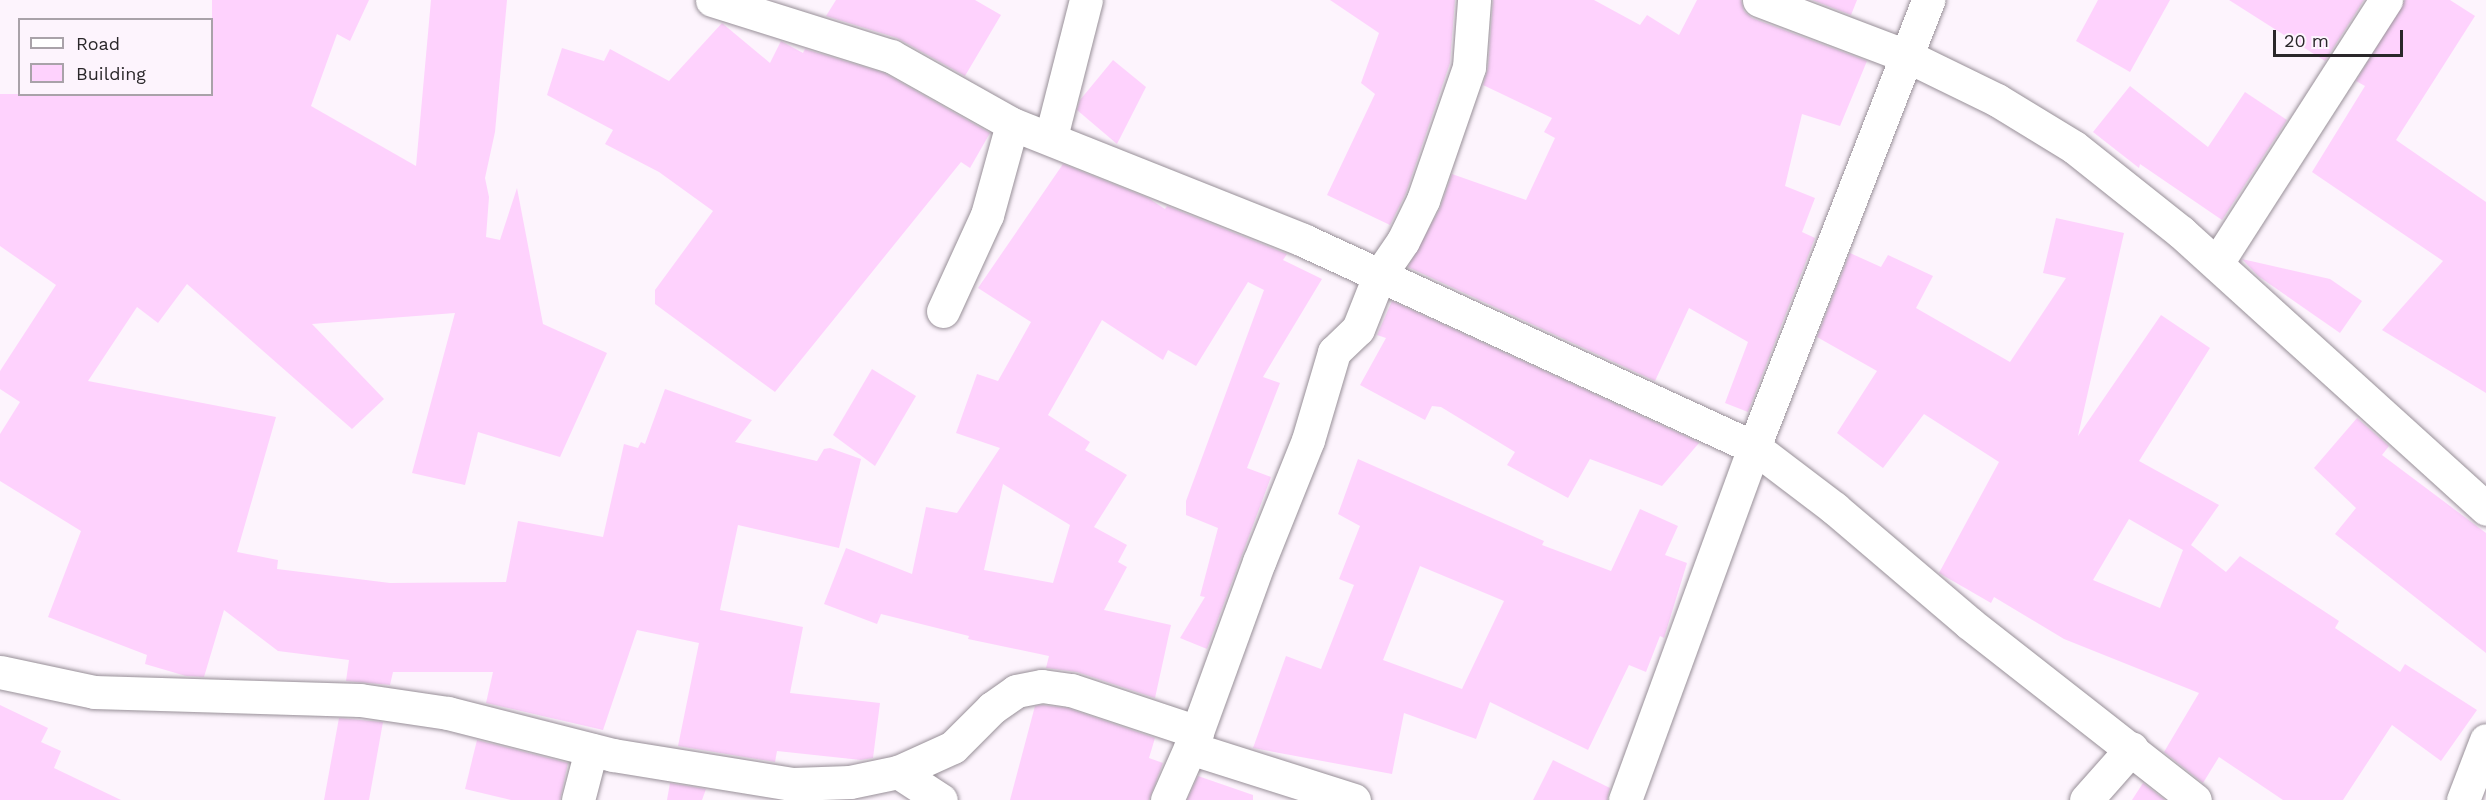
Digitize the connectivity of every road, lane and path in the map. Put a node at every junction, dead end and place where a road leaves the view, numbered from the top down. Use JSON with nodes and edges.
{"nodes":[{"id":1,"x":712,"y":0,"type":"edge"},
{"id":2,"x":1086,"y":0,"type":"edge"},
{"id":3,"x":1474,"y":0,"type":"edge"},
{"id":4,"x":1759,"y":0,"type":"edge"},
{"id":5,"x":1928,"y":0,"type":"edge"},
{"id":6,"x":2386,"y":0,"type":"edge"},
{"id":7,"x":1910,"y":57,"type":"junction"},
{"id":8,"x":1012,"y":124,"type":"junction"},
{"id":9,"x":1051,"y":137,"type":"junction"},
{"id":10,"x":2217,"y":263,"type":"junction"},
{"id":11,"x":1379,"y":276,"type":"junction"},
{"id":12,"x":944,"y":311,"type":"dead end"},
{"id":13,"x":1754,"y":447,"type":"junction"},
{"id":14,"x":2486,"y":509,"type":"edge"},
{"id":15,"x":0,"y":672,"type":"edge"},
{"id":16,"x":1194,"y":740,"type":"junction"},
{"id":17,"x":2486,"y":740,"type":"edge"},
{"id":18,"x":2132,"y":748,"type":"junction"},
{"id":19,"x":591,"y":750,"type":"junction"},
{"id":20,"x":898,"y":772,"type":"junction"},
{"id":21,"x":578,"y":800,"type":"edge"},
{"id":22,"x":941,"y":800,"type":"edge"},
{"id":23,"x":1167,"y":800,"type":"edge"},
{"id":24,"x":1354,"y":800,"type":"edge"},
{"id":25,"x":1624,"y":800,"type":"edge"},
{"id":26,"x":2086,"y":800,"type":"edge"},
{"id":27,"x":2195,"y":800,"type":"edge"},
{"id":28,"x":2463,"y":800,"type":"edge"}],
"edges":[{"from":1,"to":8,"type":"street"},
{"from":2,"to":9,"type":"street"},
{"from":3,"to":11,"type":"street"},
{"from":4,"to":7,"type":"street"},
{"from":5,"to":7,"type":"street"},
{"from":6,"to":10,"type":"street"},
{"from":7,"to":10,"type":"street"},
{"from":7,"to":13,"type":"street"},
{"from":8,"to":9,"type":"street"},
{"from":8,"to":12,"type":"street"},
{"from":9,"to":11,"type":"street"},
{"from":10,"to":14,"type":"street"},
{"from":11,"to":13,"type":"street"},
{"from":11,"to":16,"type":"street"},
{"from":13,"to":18,"type":"street"},
{"from":13,"to":25,"type":"street"},
{"from":15,"to":19,"type":"street"},
{"from":16,"to":20,"type":"street"},
{"from":16,"to":23,"type":"street"},
{"from":16,"to":24,"type":"street"},
{"from":17,"to":28,"type":"street"},
{"from":18,"to":26,"type":"street"},
{"from":18,"to":27,"type":"street"},
{"from":19,"to":20,"type":"street"},
{"from":19,"to":21,"type":"street"},
{"from":20,"to":22,"type":"street"}]}
